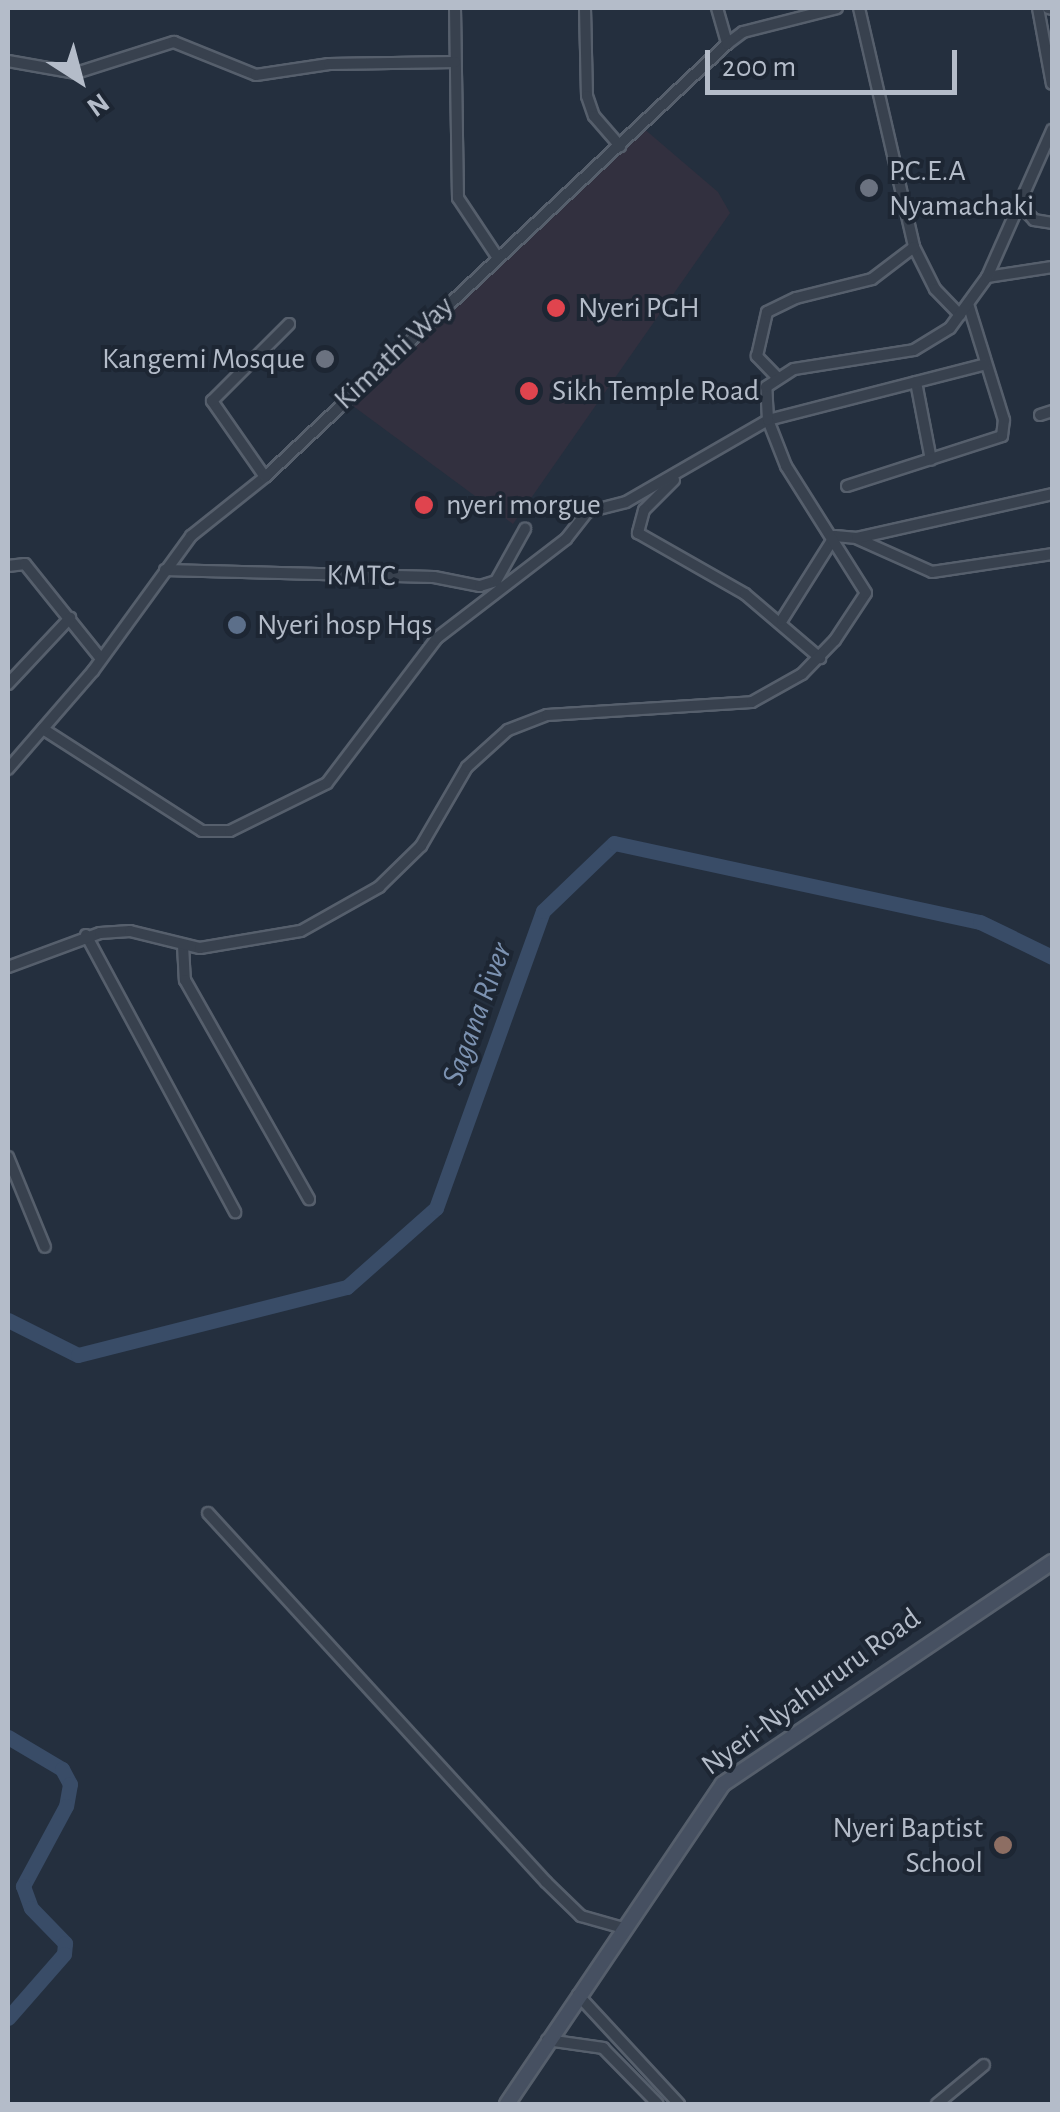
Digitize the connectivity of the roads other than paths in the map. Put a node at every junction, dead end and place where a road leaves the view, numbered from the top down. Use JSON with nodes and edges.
{"nodes":[{"id":1,"x":455,"y":8,"type":"edge"},
{"id":2,"x":585,"y":8,"type":"edge"},
{"id":3,"x":717,"y":8,"type":"edge"},
{"id":4,"x":837,"y":8,"type":"edge"},
{"id":5,"x":859,"y":8,"type":"edge"},
{"id":6,"x":1038,"y":8,"type":"edge"},
{"id":7,"x":726,"y":44,"type":"junction"},
{"id":8,"x":8,"y":62,"type":"edge"},
{"id":9,"x":455,"y":62,"type":"junction"},
{"id":10,"x":1050,"y":64,"type":"edge"},
{"id":11,"x":1052,"y":84,"type":"edge"},
{"id":12,"x":1052,"y":130,"type":"edge"},
{"id":13,"x":620,"y":146,"type":"junction"},
{"id":14,"x":1021,"y":206,"type":"junction"},
{"id":15,"x":1052,"y":222,"type":"edge"},
{"id":16,"x":914,"y":246,"type":"junction"},
{"id":17,"x":498,"y":258,"type":"junction"},
{"id":18,"x":1052,"y":267,"type":"edge"},
{"id":19,"x":986,"y":277,"type":"junction"},
{"id":20,"x":968,"y":304,"type":"junction"},
{"id":21,"x":960,"y":315,"type":"junction"},
{"id":22,"x":290,"y":324,"type":"dead end"},
{"id":23,"x":986,"y":364,"type":"junction"},
{"id":24,"x":776,"y":376,"type":"junction"},
{"id":25,"x":916,"y":382,"type":"junction"},
{"id":26,"x":1052,"y":411,"type":"edge"},
{"id":27,"x":1040,"y":415,"type":"dead end"},
{"id":28,"x":768,"y":420,"type":"junction"},
{"id":29,"x":931,"y":460,"type":"junction"},
{"id":30,"x":685,"y":469,"type":"junction"},
{"id":31,"x":265,"y":478,"type":"junction"},
{"id":32,"x":847,"y":486,"type":"dead end"},
{"id":33,"x":1052,"y":494,"type":"edge"},
{"id":34,"x":525,"y":529,"type":"dead end"},
{"id":35,"x":835,"y":536,"type":"junction"},
{"id":36,"x":857,"y":538,"type":"junction"},
{"id":37,"x":1052,"y":554,"type":"edge"},
{"id":38,"x":8,"y":566,"type":"edge"},
{"id":39,"x":165,"y":570,"type":"junction"},
{"id":40,"x":70,"y":618,"type":"junction"},
{"id":41,"x":782,"y":620,"type":"junction"},
{"id":42,"x":820,"y":658,"type":"junction"},
{"id":43,"x":102,"y":659,"type":"junction"},
{"id":44,"x":8,"y":684,"type":"edge"},
{"id":45,"x":42,"y":729,"type":"junction"},
{"id":46,"x":8,"y":769,"type":"edge"},
{"id":47,"x":86,"y":935,"type":"junction"},
{"id":48,"x":183,"y":945,"type":"junction"},
{"id":49,"x":8,"y":968,"type":"edge"},
{"id":50,"x":8,"y":1157,"type":"edge"},
{"id":51,"x":309,"y":1199,"type":"dead end"},
{"id":52,"x":235,"y":1212,"type":"dead end"},
{"id":53,"x":45,"y":1247,"type":"dead end"},
{"id":54,"x":208,"y":1514,"type":"dead end"},
{"id":55,"x":1052,"y":1562,"type":"edge"},
{"id":56,"x":623,"y":1928,"type":"junction"},
{"id":57,"x":577,"y":1994,"type":"junction"},
{"id":58,"x":546,"y":2040,"type":"junction"},
{"id":59,"x":984,"y":2065,"type":"dead end"},
{"id":60,"x":507,"y":2104,"type":"edge"},
{"id":61,"x":658,"y":2104,"type":"edge"},
{"id":62,"x":680,"y":2104,"type":"edge"},
{"id":63,"x":937,"y":2104,"type":"edge"}],
"edges":[{"from":1,"to":9,"type":"street"},
{"from":2,"to":13,"type":"street"},
{"from":3,"to":7,"type":"street"},
{"from":4,"to":7,"type":"street","name":"Kimathi Way"},
{"from":5,"to":16,"type":"street"},
{"from":6,"to":10,"type":"street"},
{"from":7,"to":13,"type":"street","name":"Kimathi Way"},
{"from":8,"to":9,"type":"street"},
{"from":9,"to":17,"type":"street"},
{"from":10,"to":11,"type":"street"},
{"from":12,"to":14,"type":"street"},
{"from":13,"to":17,"type":"street","name":"Kimathi Way"},
{"from":14,"to":15,"type":"street"},
{"from":14,"to":19,"type":"street"},
{"from":16,"to":21,"type":"street"},
{"from":16,"to":24,"type":"street"},
{"from":17,"to":31,"type":"street","name":"Kimathi Way"},
{"from":18,"to":19,"type":"street"},
{"from":19,"to":20,"type":"street"},
{"from":20,"to":21,"type":"street"},
{"from":20,"to":23,"type":"street"},
{"from":21,"to":24,"type":"street"},
{"from":22,"to":31,"type":"street"},
{"from":23,"to":25,"type":"street"},
{"from":23,"to":29,"type":"street"},
{"from":24,"to":28,"type":"street"},
{"from":25,"to":28,"type":"street"},
{"from":25,"to":29,"type":"street"},
{"from":26,"to":27,"type":"street"},
{"from":28,"to":30,"type":"street"},
{"from":28,"to":35,"type":"street"},
{"from":29,"to":32,"type":"street"},
{"from":30,"to":41,"type":"street"},
{"from":30,"to":45,"type":"street"},
{"from":31,"to":39,"type":"street","name":"Kimathi Way"},
{"from":33,"to":36,"type":"street"},
{"from":34,"to":39,"type":"street","name":"KMTC"},
{"from":35,"to":36,"type":"street"},
{"from":35,"to":41,"type":"street"},
{"from":35,"to":42,"type":"street"},
{"from":36,"to":37,"type":"street"},
{"from":38,"to":40,"type":"street"},
{"from":39,"to":43,"type":"street","name":"Kimathi Way"},
{"from":40,"to":43,"type":"street"},
{"from":40,"to":44,"type":"street"},
{"from":41,"to":42,"type":"street"},
{"from":42,"to":48,"type":"street"},
{"from":43,"to":45,"type":"street","name":"Kimathi Way"},
{"from":45,"to":46,"type":"street","name":"Kimathi Way"},
{"from":47,"to":48,"type":"street"},
{"from":47,"to":49,"type":"street"},
{"from":47,"to":52,"type":"street"},
{"from":48,"to":51,"type":"street"},
{"from":50,"to":53,"type":"street"},
{"from":54,"to":56,"type":"street"},
{"from":55,"to":56,"type":"main road","name":"Nyeri-Nyahururu Road"},
{"from":56,"to":57,"type":"main road","name":"Nyeri-Nyahururu Road"},
{"from":57,"to":58,"type":"main road","name":"Nyeri-Nyahururu Road"},
{"from":57,"to":62,"type":"street"},
{"from":58,"to":60,"type":"main road","name":"Nyeri-Nyahururu Road"},
{"from":58,"to":61,"type":"street"},
{"from":59,"to":63,"type":"street"}]}
